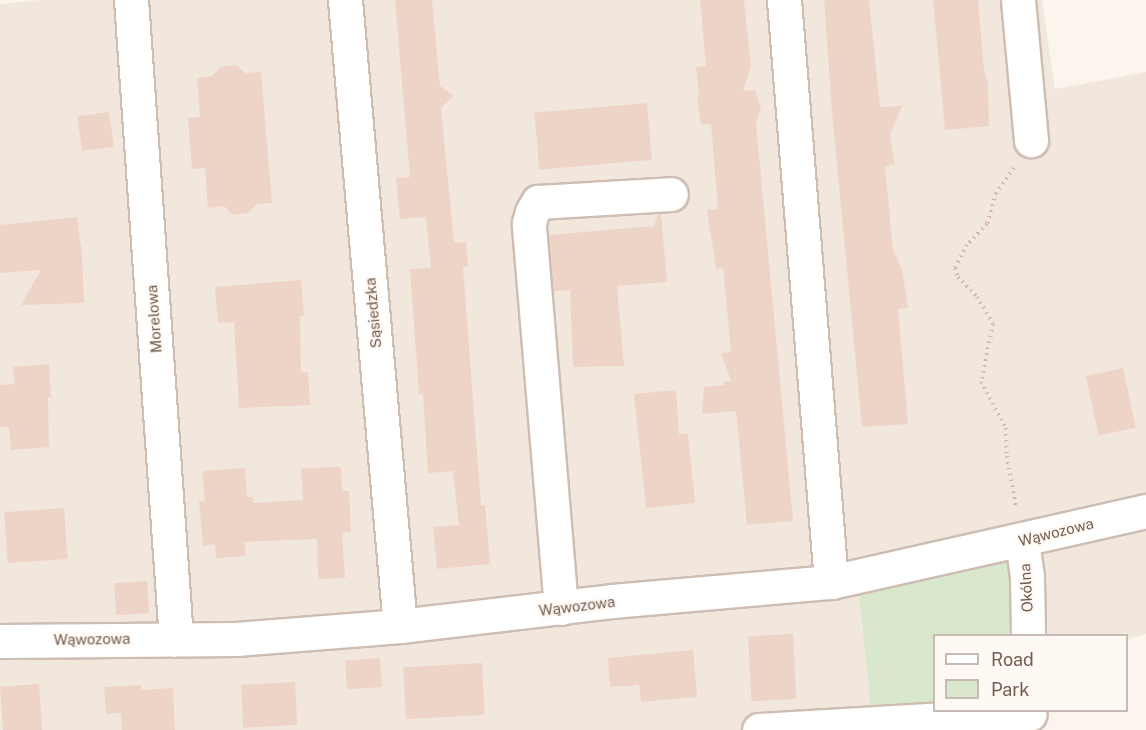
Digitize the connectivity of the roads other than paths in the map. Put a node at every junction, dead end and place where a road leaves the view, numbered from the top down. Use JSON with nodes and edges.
{"nodes":[{"id":1,"x":131,"y":0,"type":"edge"},
{"id":2,"x":345,"y":0,"type":"edge"},
{"id":3,"x":784,"y":0,"type":"edge"},
{"id":4,"x":1018,"y":0,"type":"edge"},
{"id":5,"x":1031,"y":140,"type":"road end"},
{"id":6,"x":671,"y":194,"type":"dead end"},
{"id":7,"x":1146,"y":511,"type":"edge"},
{"id":8,"x":1022,"y":541,"type":"junction"},
{"id":9,"x":831,"y":582,"type":"junction"},
{"id":10,"x":561,"y":608,"type":"junction"},
{"id":11,"x":400,"y":626,"type":"junction"},
{"id":12,"x":1028,"y":634,"type":"edge"},
{"id":13,"x":176,"y":639,"type":"junction"},
{"id":14,"x":0,"y":640,"type":"edge"},
{"id":15,"x":1030,"y":718,"type":"edge"},
{"id":16,"x":759,"y":730,"type":"edge"}],
"edges":[{"from":1,"to":13,"type":"street","name":"Morelowa"},
{"from":2,"to":11,"type":"street","name":"Sąsiedzka"},
{"from":3,"to":9,"type":"street"},
{"from":4,"to":5,"type":"street"},
{"from":6,"to":10,"type":"street"},
{"from":7,"to":8,"type":"street","name":"Wąwozowa"},
{"from":8,"to":9,"type":"street","name":"Wąwozowa"},
{"from":8,"to":12,"type":"street","name":"Okólna"},
{"from":9,"to":10,"type":"street","name":"Wąwozowa"},
{"from":10,"to":11,"type":"street","name":"Wąwozowa"},
{"from":11,"to":13,"type":"street","name":"Wąwozowa"},
{"from":13,"to":14,"type":"street","name":"Wąwozowa"},
{"from":15,"to":16,"type":"street"}]}
